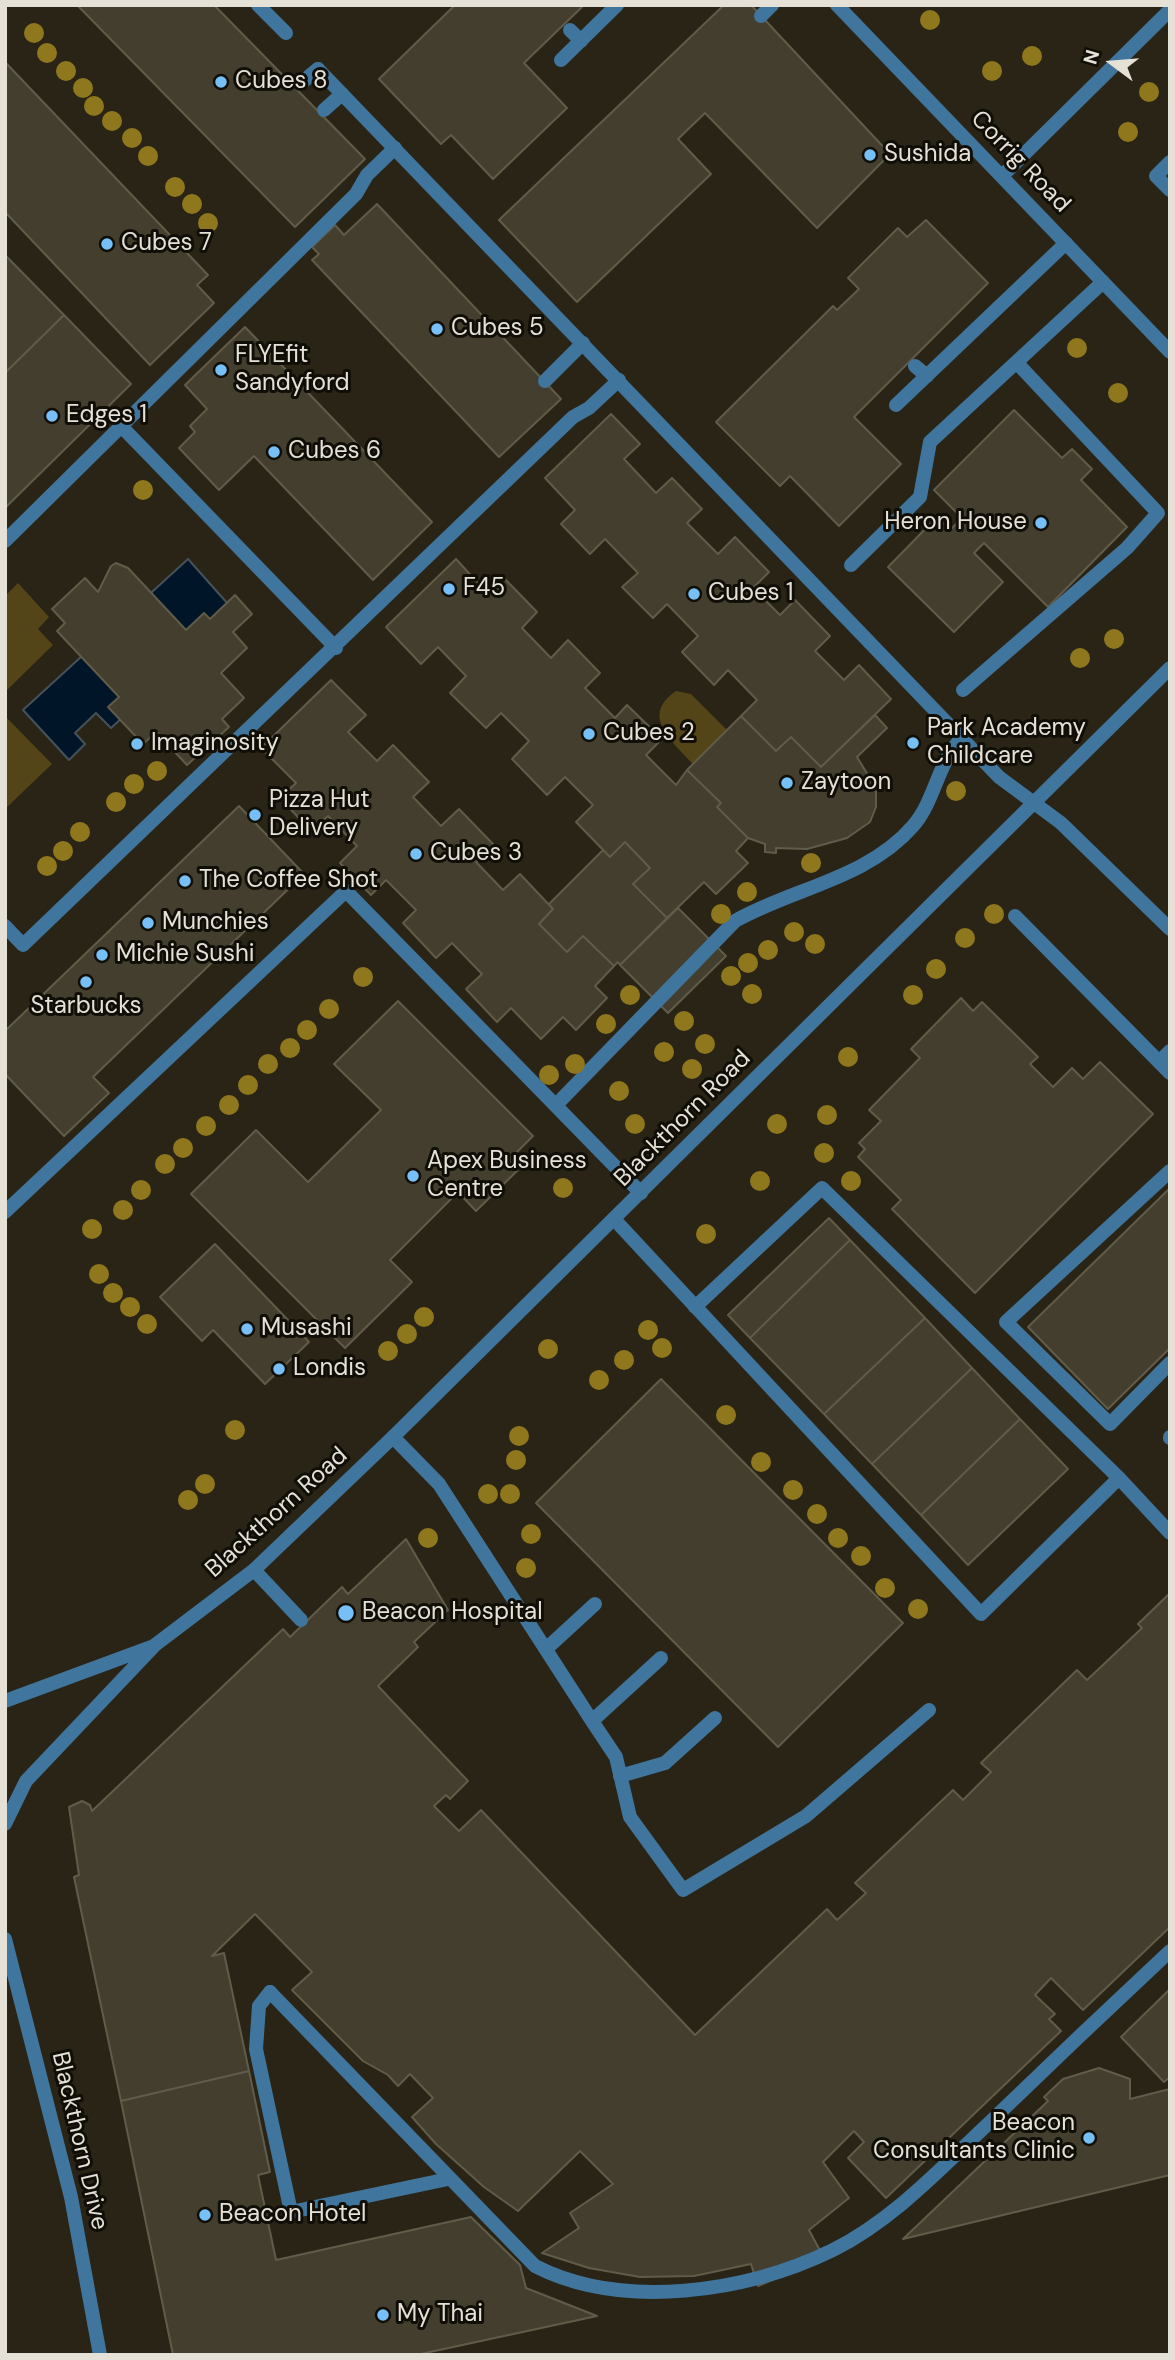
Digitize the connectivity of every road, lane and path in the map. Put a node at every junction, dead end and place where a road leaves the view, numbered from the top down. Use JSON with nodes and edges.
{"nodes":[{"id":1,"x":258,"y":5,"type":"edge"},
{"id":2,"x":617,"y":5,"type":"edge"},
{"id":3,"x":837,"y":5,"type":"edge"},
{"id":4,"x":1170,"y":10,"type":"edge"},
{"id":5,"x":286,"y":33,"type":"dead end"},
{"id":6,"x":561,"y":60,"type":"dead end"},
{"id":7,"x":300,"y":84,"type":"dead end"},
{"id":8,"x":342,"y":93,"type":"junction"},
{"id":9,"x":324,"y":110,"type":"dead end"},
{"id":10,"x":395,"y":148,"type":"junction"},
{"id":11,"x":1170,"y":162,"type":"edge"},
{"id":12,"x":1002,"y":176,"type":"junction"},
{"id":13,"x":1170,"y":190,"type":"edge"},
{"id":14,"x":1066,"y":243,"type":"junction"},
{"id":15,"x":1103,"y":282,"type":"junction"},
{"id":16,"x":583,"y":343,"type":"junction"},
{"id":17,"x":1169,"y":349,"type":"edge"},
{"id":18,"x":1017,"y":363,"type":"junction"},
{"id":19,"x":915,"y":366,"type":"dead end"},
{"id":20,"x":927,"y":376,"type":"junction"},
{"id":21,"x":619,"y":380,"type":"junction"},
{"id":22,"x":545,"y":381,"type":"dead end"},
{"id":23,"x":896,"y":405,"type":"dead end"},
{"id":24,"x":122,"y":427,"type":"junction"},
{"id":25,"x":5,"y":541,"type":"edge"},
{"id":26,"x":851,"y":565,"type":"dead end"},
{"id":27,"x":336,"y":648,"type":"junction"},
{"id":28,"x":1170,"y":668,"type":"edge"},
{"id":29,"x":963,"y":690,"type":"dead end"},
{"id":30,"x":962,"y":738,"type":"junction"},
{"id":31,"x":1034,"y":802,"type":"junction"},
{"id":32,"x":1015,"y":916,"type":"dead end"},
{"id":33,"x":5,"y":926,"type":"edge"},
{"id":34,"x":1170,"y":929,"type":"edge"},
{"id":35,"x":1164,"y":1056,"type":"edge"},
{"id":36,"x":1170,"y":1073,"type":"edge"},
{"id":37,"x":556,"y":1105,"type":"junction"},
{"id":38,"x":1170,"y":1171,"type":"edge"},
{"id":39,"x":641,"y":1193,"type":"junction"},
{"id":40,"x":5,"y":1212,"type":"edge"},
{"id":41,"x":614,"y":1219,"type":"junction"},
{"id":42,"x":695,"y":1307,"type":"junction"},
{"id":43,"x":1170,"y":1363,"type":"edge"},
{"id":44,"x":393,"y":1437,"type":"junction"},
{"id":45,"x":1119,"y":1478,"type":"junction"},
{"id":46,"x":1170,"y":1533,"type":"edge"},
{"id":47,"x":254,"y":1570,"type":"junction"},
{"id":48,"x":595,"y":1604,"type":"dead end"},
{"id":49,"x":301,"y":1620,"type":"dead end"},
{"id":50,"x":155,"y":1645,"type":"junction"},
{"id":51,"x":546,"y":1649,"type":"junction"},
{"id":52,"x":661,"y":1658,"type":"dead end"},
{"id":53,"x":5,"y":1701,"type":"edge"},
{"id":54,"x":929,"y":1710,"type":"dead end"},
{"id":55,"x":715,"y":1718,"type":"dead end"},
{"id":56,"x":592,"y":1721,"type":"junction"},
{"id":57,"x":620,"y":1776,"type":"junction"},
{"id":58,"x":5,"y":1824,"type":"edge"},
{"id":59,"x":5,"y":1939,"type":"edge"},
{"id":60,"x":1170,"y":1951,"type":"edge"},
{"id":61,"x":449,"y":2179,"type":"junction"},
{"id":62,"x":100,"y":2355,"type":"edge"}],
"edges":[{"from":1,"to":5,"type":"street"},
{"from":2,"to":6,"type":"street"},
{"from":3,"to":12,"type":"street","name":"Corrig Road"},
{"from":4,"to":12,"type":"street"},
{"from":7,"to":8,"type":"street"},
{"from":8,"to":9,"type":"street"},
{"from":8,"to":10,"type":"street"},
{"from":10,"to":16,"type":"street"},
{"from":10,"to":24,"type":"street"},
{"from":11,"to":13,"type":"street"},
{"from":12,"to":14,"type":"street","name":"Corrig Road"},
{"from":14,"to":15,"type":"street","name":"Corrig Road"},
{"from":14,"to":20,"type":"street"},
{"from":15,"to":17,"type":"street","name":"Corrig Road"},
{"from":15,"to":18,"type":"street"},
{"from":16,"to":21,"type":"street"},
{"from":16,"to":22,"type":"street"},
{"from":18,"to":26,"type":"street"},
{"from":18,"to":29,"type":"street"},
{"from":19,"to":20,"type":"street"},
{"from":20,"to":23,"type":"street"},
{"from":21,"to":27,"type":"street"},
{"from":21,"to":30,"type":"street"},
{"from":24,"to":25,"type":"street"},
{"from":24,"to":27,"type":"street"},
{"from":27,"to":33,"type":"street"},
{"from":28,"to":31,"type":"street","name":"Blackthorn Road"},
{"from":30,"to":31,"type":"street"},
{"from":30,"to":37,"type":"street"},
{"from":31,"to":34,"type":"street"},
{"from":31,"to":39,"type":"street","name":"Blackthorn Road"},
{"from":32,"to":35,"type":"street"},
{"from":35,"to":36,"type":"street"},
{"from":37,"to":39,"type":"street"},
{"from":37,"to":40,"type":"street"},
{"from":38,"to":43,"type":"street"},
{"from":39,"to":41,"type":"street","name":"Blackthorn Road"},
{"from":41,"to":42,"type":"street"},
{"from":41,"to":44,"type":"street","name":"Blackthorn Road"},
{"from":42,"to":45,"type":"street"},
{"from":42,"to":45,"type":"street"},
{"from":44,"to":47,"type":"street","name":"Blackthorn Road"},
{"from":44,"to":51,"type":"street"},
{"from":45,"to":46,"type":"street"},
{"from":47,"to":49,"type":"street"},
{"from":47,"to":50,"type":"street","name":"Blackthorn Road"},
{"from":48,"to":51,"type":"street"},
{"from":50,"to":53,"type":"street","name":"Blackthorn Road"},
{"from":50,"to":58,"type":"street","name":"Blackthorn Road"},
{"from":51,"to":56,"type":"street"},
{"from":52,"to":56,"type":"street"},
{"from":54,"to":57,"type":"street"},
{"from":55,"to":57,"type":"street"},
{"from":56,"to":57,"type":"street"},
{"from":59,"to":62,"type":"street","name":"Blackthorn Drive"},
{"from":60,"to":61,"type":"street"},
{"from":61,"to":61,"type":"street"}]}
